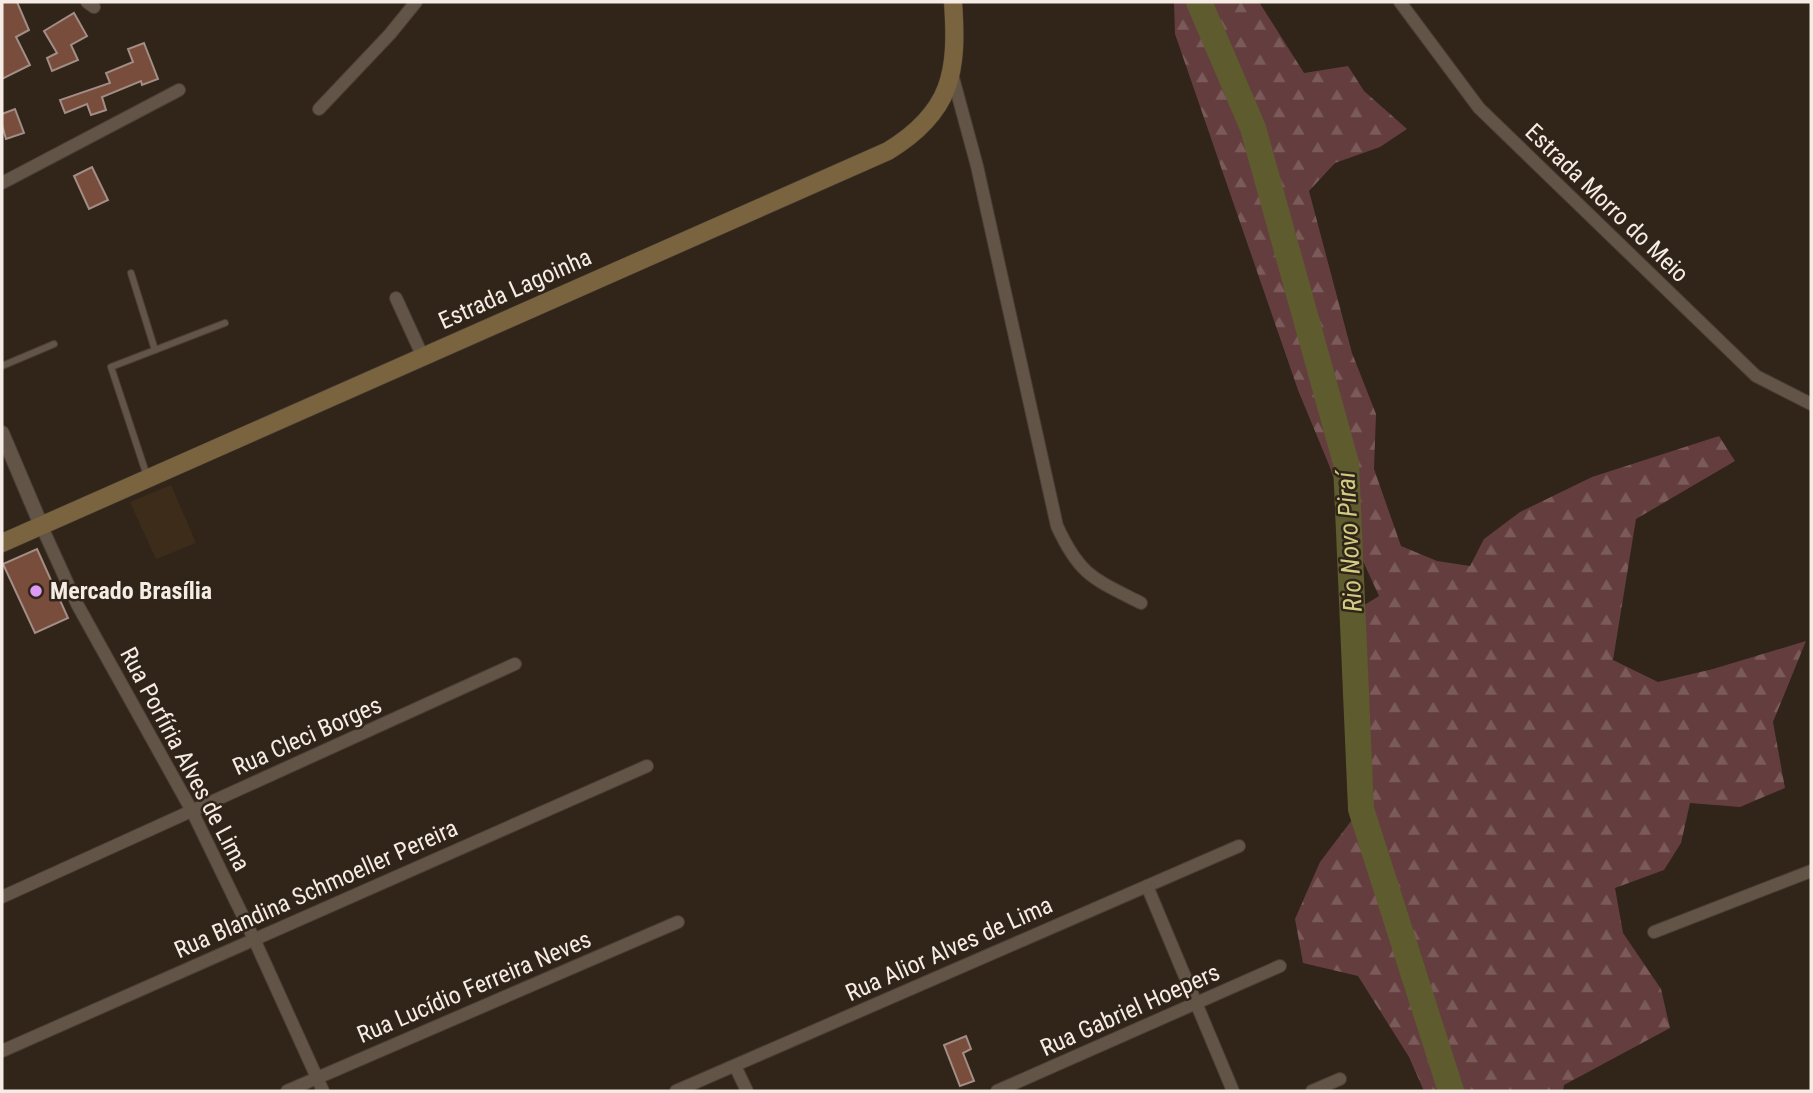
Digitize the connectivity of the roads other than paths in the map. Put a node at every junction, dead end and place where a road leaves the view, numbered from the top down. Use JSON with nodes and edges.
{"nodes":[{"id":1,"x":416,"y":2,"type":"edge"},
{"id":2,"x":953,"y":2,"type":"edge"},
{"id":3,"x":1400,"y":2,"type":"edge"},
{"id":4,"x":952,"y":74,"type":"junction"},
{"id":5,"x":179,"y":90,"type":"dead end"},
{"id":6,"x":319,"y":108,"type":"dead end"},
{"id":7,"x":2,"y":183,"type":"edge"},
{"id":8,"x":131,"y":273,"type":"dead end"},
{"id":9,"x":396,"y":298,"type":"dead end"},
{"id":10,"x":225,"y":323,"type":"dead end"},
{"id":11,"x":54,"y":344,"type":"dead end"},
{"id":12,"x":155,"y":350,"type":"junction"},
{"id":13,"x":423,"y":357,"type":"junction"},
{"id":14,"x":2,"y":366,"type":"edge"},
{"id":15,"x":1811,"y":404,"type":"edge"},
{"id":16,"x":2,"y":433,"type":"edge"},
{"id":17,"x":148,"y":478,"type":"junction"},
{"id":18,"x":41,"y":525,"type":"junction"},
{"id":19,"x":2,"y":543,"type":"edge"},
{"id":20,"x":1141,"y":603,"type":"dead end"},
{"id":21,"x":515,"y":664,"type":"dead end"},
{"id":22,"x":647,"y":766,"type":"dead end"},
{"id":23,"x":192,"y":811,"type":"junction"},
{"id":24,"x":1240,"y":846,"type":"dead end"},
{"id":25,"x":1811,"y":871,"type":"edge"},
{"id":26,"x":1147,"y":886,"type":"junction"},
{"id":27,"x":2,"y":897,"type":"edge"},
{"id":28,"x":678,"y":922,"type":"dead end"},
{"id":29,"x":1654,"y":932,"type":"dead end"},
{"id":30,"x":254,"y":939,"type":"junction"},
{"id":31,"x":1280,"y":967,"type":"dead end"},
{"id":32,"x":1196,"y":1003,"type":"junction"},
{"id":33,"x":2,"y":1051,"type":"edge"},
{"id":34,"x":735,"y":1066,"type":"junction"},
{"id":35,"x":317,"y":1078,"type":"junction"},
{"id":36,"x":1340,"y":1079,"type":"dead end"},
{"id":37,"x":287,"y":1091,"type":"edge"},
{"id":38,"x":323,"y":1091,"type":"edge"},
{"id":39,"x":676,"y":1091,"type":"edge"},
{"id":40,"x":747,"y":1091,"type":"edge"},
{"id":41,"x":997,"y":1091,"type":"edge"},
{"id":42,"x":1233,"y":1091,"type":"edge"},
{"id":43,"x":1312,"y":1091,"type":"edge"}],
"edges":[{"from":1,"to":6,"type":"street"},
{"from":2,"to":4,"type":"main road","name":"Estrada Lagoinha"},
{"from":3,"to":15,"type":"street","name":"Estrada Morro do Meio"},
{"from":4,"to":13,"type":"main road","name":"Estrada Lagoinha"},
{"from":4,"to":20,"type":"street"},
{"from":5,"to":7,"type":"street"},
{"from":8,"to":12,"type":"lane"},
{"from":9,"to":13,"type":"street"},
{"from":10,"to":12,"type":"lane"},
{"from":11,"to":14,"type":"lane"},
{"from":12,"to":17,"type":"lane"},
{"from":13,"to":17,"type":"main road","name":"Estrada Lagoinha"},
{"from":16,"to":18,"type":"street"},
{"from":17,"to":18,"type":"main road","name":"Estrada Lagoinha"},
{"from":18,"to":19,"type":"main road","name":"Estrada Lagoinha"},
{"from":18,"to":23,"type":"street","name":"Rua Porfíria Alves de Lima"},
{"from":21,"to":23,"type":"street","name":"Rua Cleci Borges"},
{"from":22,"to":30,"type":"street","name":"Rua Blandina Schmoeller Pereira"},
{"from":23,"to":27,"type":"street","name":"Rua Cleci Borges"},
{"from":23,"to":30,"type":"street","name":"Rua Porfíria Alves de Lima"},
{"from":24,"to":26,"type":"street","name":"Rua Alior Alves de Lima"},
{"from":25,"to":29,"type":"street"},
{"from":26,"to":32,"type":"street"},
{"from":26,"to":34,"type":"street","name":"Rua Alior Alves de Lima"},
{"from":28,"to":35,"type":"street","name":"Rua Lucídio Ferreira Neves"},
{"from":30,"to":33,"type":"street","name":"Rua Blandina Schmoeller Pereira"},
{"from":30,"to":35,"type":"street","name":"Rua Porfíria Alves de Lima"},
{"from":31,"to":32,"type":"street","name":"Rua Gabriel Hoepers"},
{"from":32,"to":41,"type":"street","name":"Rua Gabriel Hoepers"},
{"from":32,"to":42,"type":"street"},
{"from":34,"to":39,"type":"street","name":"Rua Alior Alves de Lima"},
{"from":34,"to":40,"type":"street"},
{"from":35,"to":37,"type":"street","name":"Rua Lucídio Ferreira Neves"},
{"from":35,"to":38,"type":"street","name":"Rua Porfíria Alves de Lima"},
{"from":36,"to":43,"type":"street"}]}
